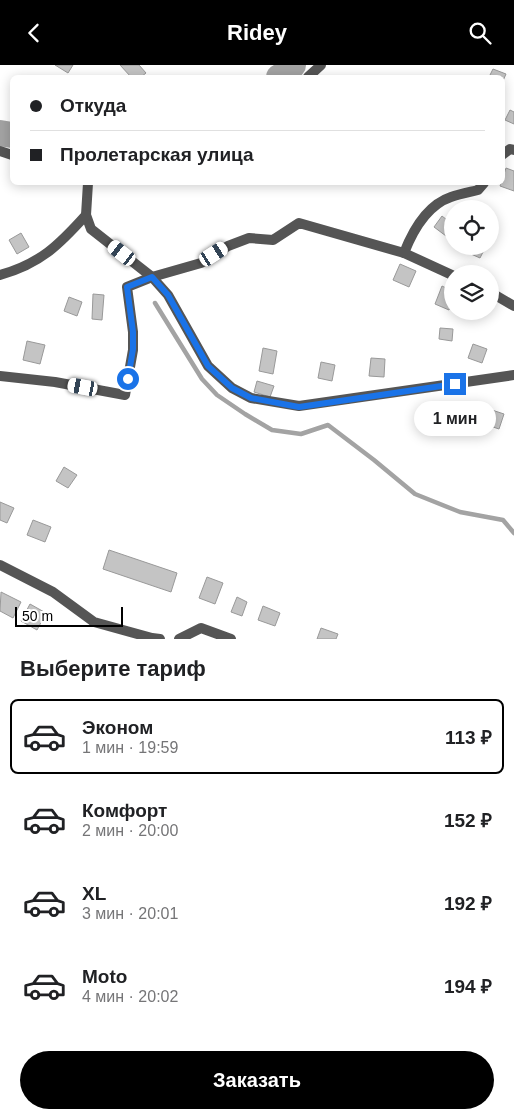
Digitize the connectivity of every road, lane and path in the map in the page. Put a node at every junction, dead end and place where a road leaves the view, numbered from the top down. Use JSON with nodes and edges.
{"nodes":[{"id":1,"x":321,"y":65,"type":"edge"},
{"id":2,"x":310,"y":75,"type":"edge"},
{"id":3,"x":88,"y":185,"type":"edge"},
{"id":4,"x":482,"y":185,"type":"edge"},
{"id":5,"x":86,"y":215,"type":"junction"},
{"id":6,"x":404,"y":253,"type":"junction"},
{"id":7,"x":444,"y":271,"type":"edge"},
{"id":8,"x":0,"y":275,"type":"edge"},
{"id":9,"x":152,"y":277,"type":"junction"},
{"id":10,"x":499,"y":297,"type":"edge"},
{"id":11,"x":514,"y":306,"type":"edge"},
{"id":12,"x":514,"y":375,"type":"edge"},
{"id":13,"x":0,"y":377,"type":"edge"},
{"id":14,"x":0,"y":565,"type":"edge"},
{"id":15,"x":160,"y":639,"type":"edge"},
{"id":16,"x":178,"y":639,"type":"edge"},
{"id":17,"x":231,"y":639,"type":"edge"}],
"edges":[{"from":1,"to":2,"type":"street"},
{"from":3,"to":5,"type":"street"},
{"from":4,"to":6,"type":"street"},
{"from":5,"to":8,"type":"street"},
{"from":5,"to":9,"type":"street"},
{"from":6,"to":7,"type":"street"},
{"from":6,"to":9,"type":"street"},
{"from":9,"to":12,"type":"street"},
{"from":9,"to":13,"type":"street"},
{"from":10,"to":11,"type":"street"},
{"from":14,"to":15,"type":"street"},
{"from":16,"to":17,"type":"street"}]}
